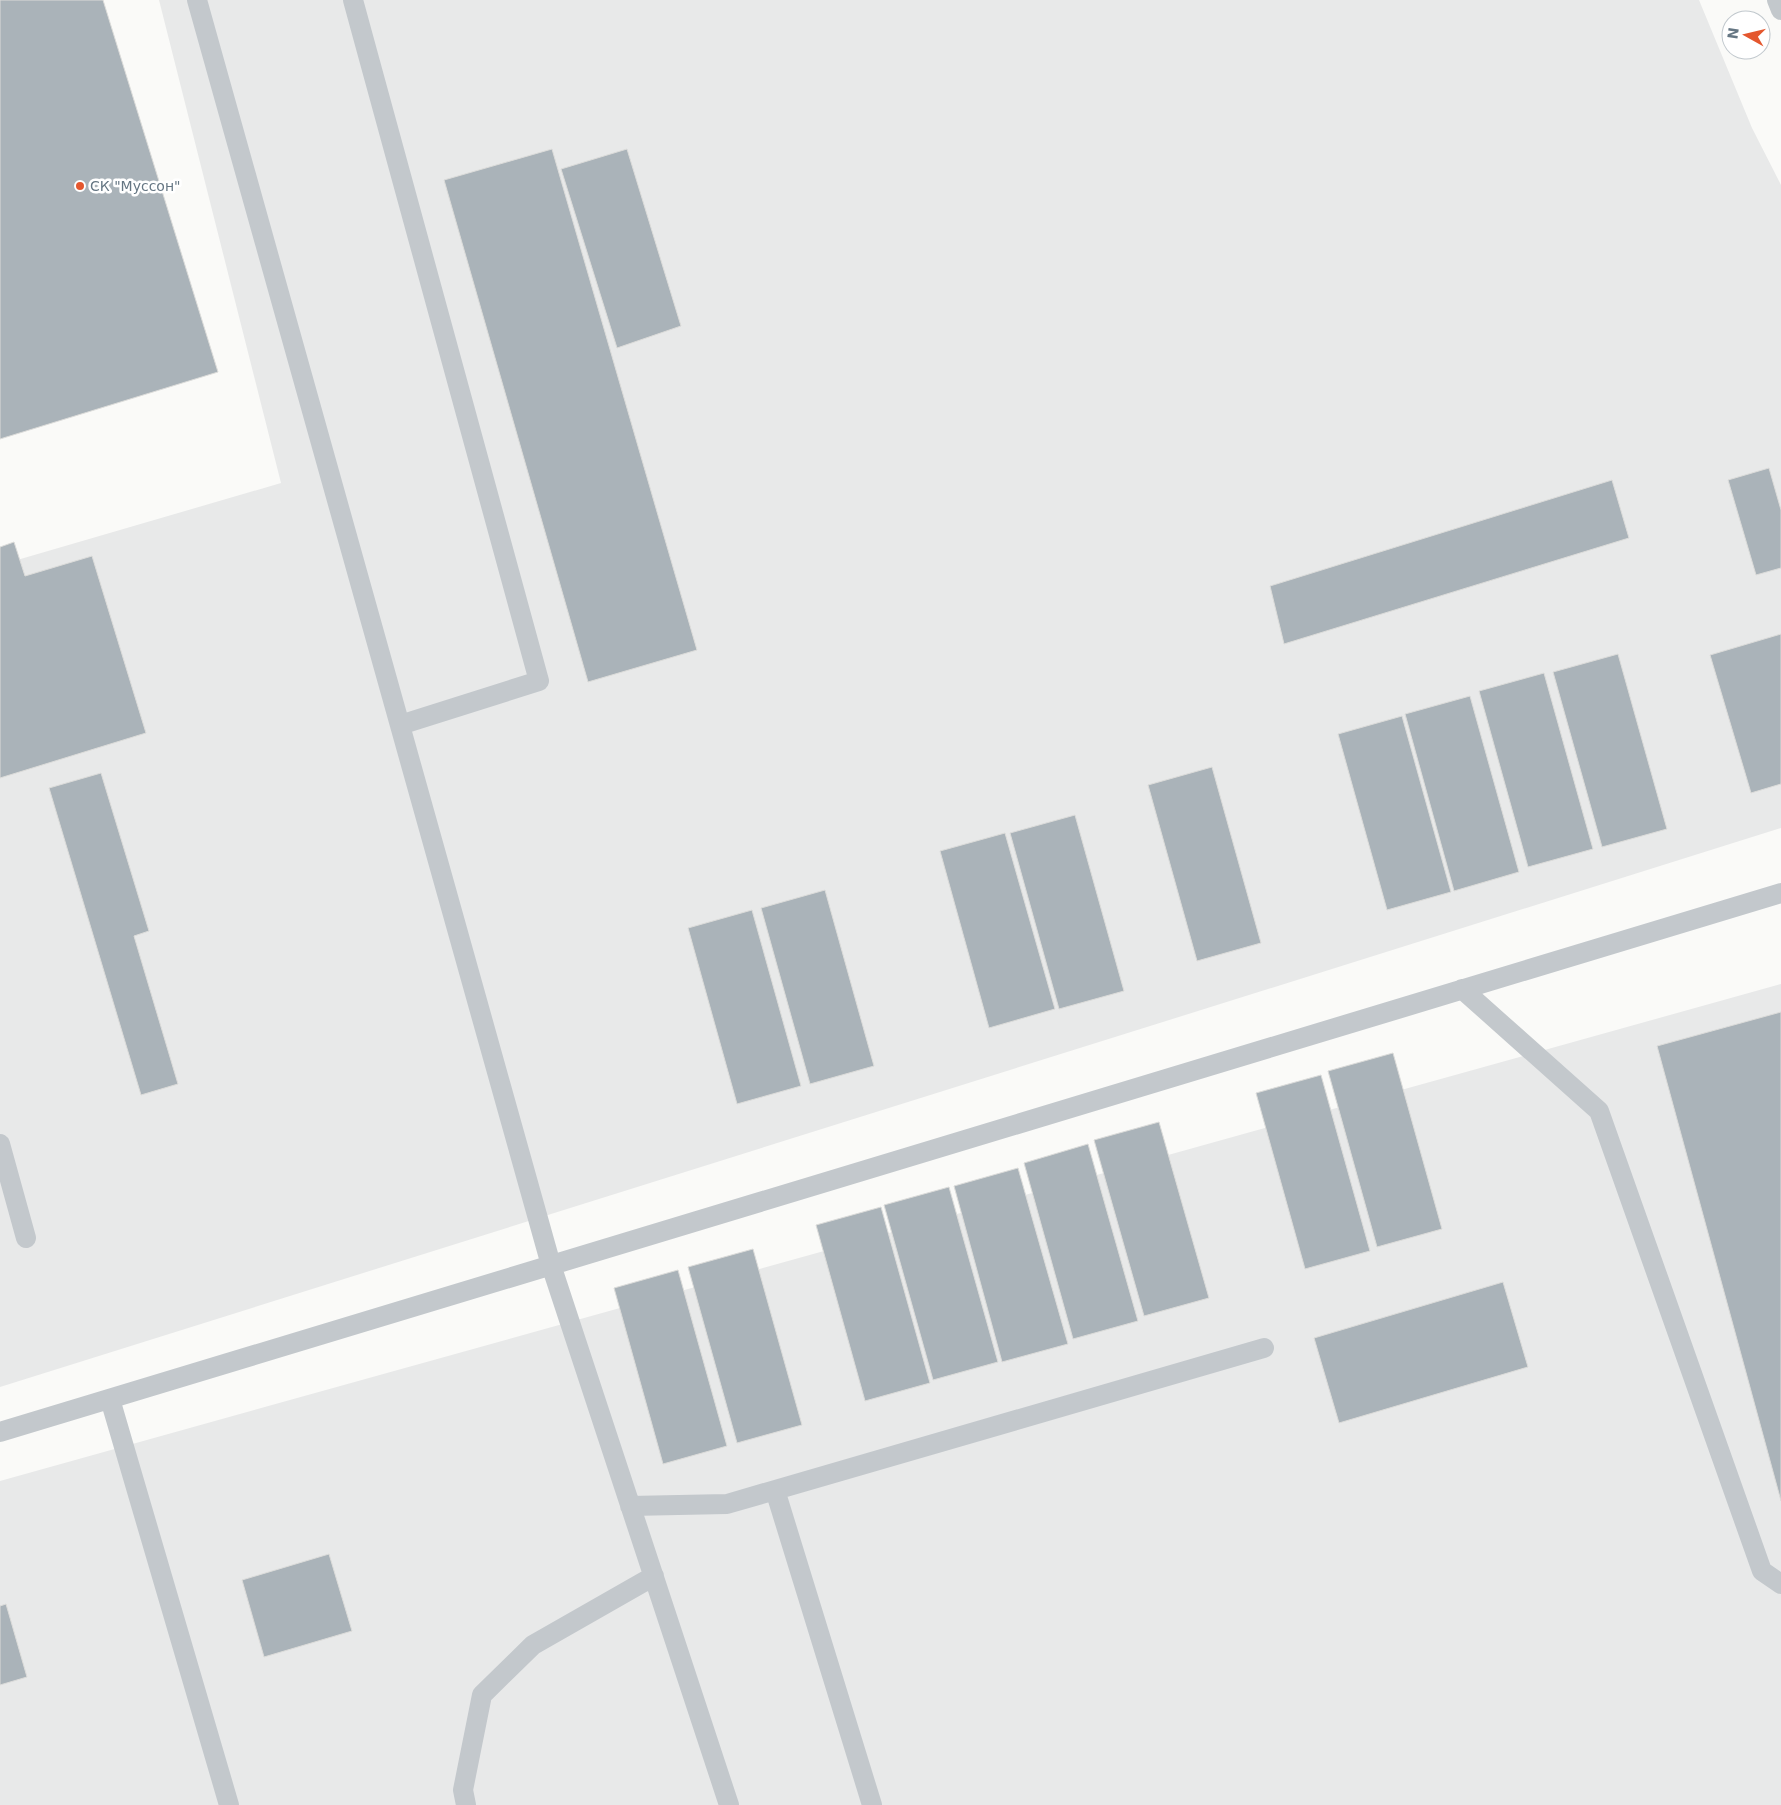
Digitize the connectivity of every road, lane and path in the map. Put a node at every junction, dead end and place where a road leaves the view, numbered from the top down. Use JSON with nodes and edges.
{"nodes":[{"id":1,"x":197,"y":0,"type":"edge"},
{"id":2,"x":353,"y":0,"type":"edge"},
{"id":3,"x":1777,"y":0,"type":"edge"},
{"id":4,"x":1781,"y":10,"type":"edge"},
{"id":5,"x":400,"y":725,"type":"junction"},
{"id":6,"x":1781,"y":893,"type":"edge"},
{"id":7,"x":1462,"y":989,"type":"junction"},
{"id":8,"x":0,"y":1144,"type":"edge"},
{"id":9,"x":26,"y":1238,"type":"dead end"},
{"id":10,"x":551,"y":1265,"type":"junction"},
{"id":11,"x":1264,"y":1348,"type":"dead end"},
{"id":12,"x":110,"y":1399,"type":"junction"},
{"id":13,"x":0,"y":1432,"type":"edge"},
{"id":14,"x":775,"y":1490,"type":"junction"},
{"id":15,"x":630,"y":1506,"type":"junction"},
{"id":16,"x":654,"y":1576,"type":"junction"},
{"id":17,"x":1781,"y":1584,"type":"edge"},
{"id":18,"x":229,"y":1805,"type":"edge"},
{"id":19,"x":466,"y":1805,"type":"edge"},
{"id":20,"x":729,"y":1805,"type":"edge"},
{"id":21,"x":872,"y":1805,"type":"edge"}],
"edges":[{"from":1,"to":5,"type":"lane"},
{"from":2,"to":5,"type":"lane"},
{"from":3,"to":4,"type":"lane"},
{"from":5,"to":10,"type":"lane"},
{"from":6,"to":7,"type":"lane"},
{"from":7,"to":10,"type":"lane"},
{"from":7,"to":17,"type":"lane"},
{"from":8,"to":9,"type":"lane"},
{"from":10,"to":12,"type":"lane"},
{"from":10,"to":15,"type":"lane"},
{"from":11,"to":14,"type":"lane"},
{"from":12,"to":13,"type":"lane"},
{"from":12,"to":18,"type":"lane"},
{"from":14,"to":15,"type":"lane"},
{"from":14,"to":21,"type":"lane"},
{"from":15,"to":16,"type":"lane"},
{"from":16,"to":19,"type":"lane"},
{"from":16,"to":20,"type":"lane"}]}
